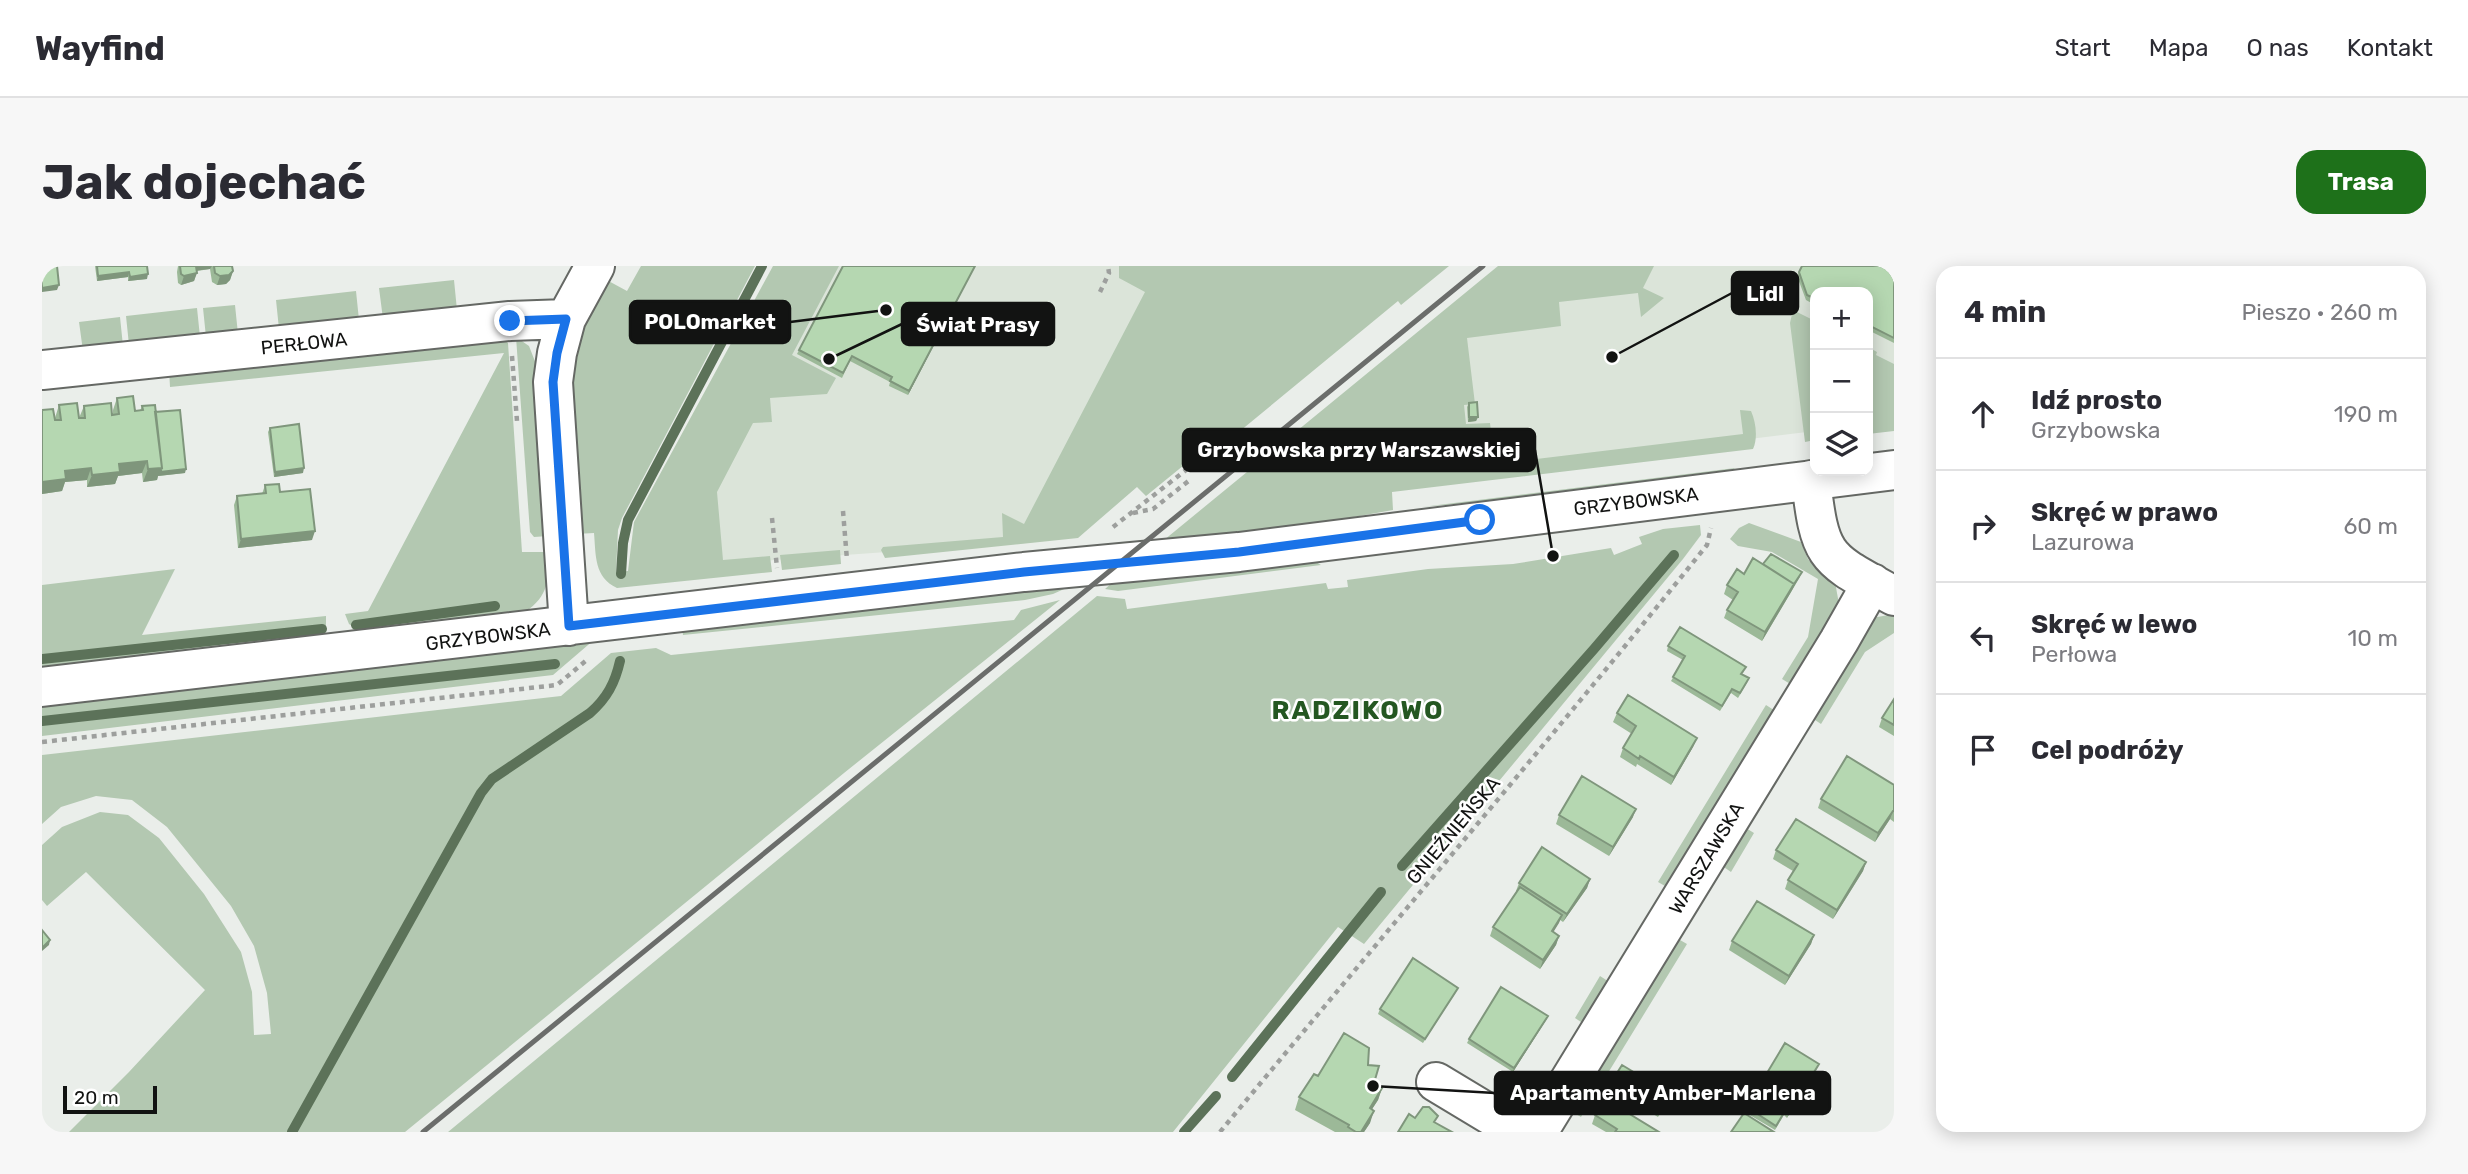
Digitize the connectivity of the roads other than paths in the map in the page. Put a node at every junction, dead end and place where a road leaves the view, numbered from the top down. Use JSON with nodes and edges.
{"nodes":[{"id":1,"x":595,"y":266,"type":"edge"},
{"id":2,"x":566,"y":319,"type":"junction"},
{"id":3,"x":42,"y":370,"type":"edge"},
{"id":4,"x":1894,"y":470,"type":"edge"},
{"id":5,"x":1811,"y":480,"type":"junction"},
{"id":6,"x":1883,"y":590,"type":"edge"},
{"id":7,"x":569,"y":626,"type":"junction"},
{"id":8,"x":42,"y":687,"type":"edge"},
{"id":9,"x":1436,"y":1082,"type":"dead end"},
{"id":10,"x":1519,"y":1132,"type":"edge"},
{"id":11,"x":1538,"y":1132,"type":"edge"}],
"edges":[{"from":1,"to":2,"type":"street"},
{"from":2,"to":3,"type":"street","name":"PERŁOWA"},
{"from":2,"to":7,"type":"street"},
{"from":4,"to":5,"type":"street","name":"GRZYBOWSKA"},
{"from":5,"to":6,"type":"street"},
{"from":5,"to":7,"type":"street","name":"GRZYBOWSKA"},
{"from":6,"to":11,"type":"street","name":"WARSZAWSKA"},
{"from":7,"to":8,"type":"street","name":"GRZYBOWSKA"},
{"from":9,"to":10,"type":"street"}]}
